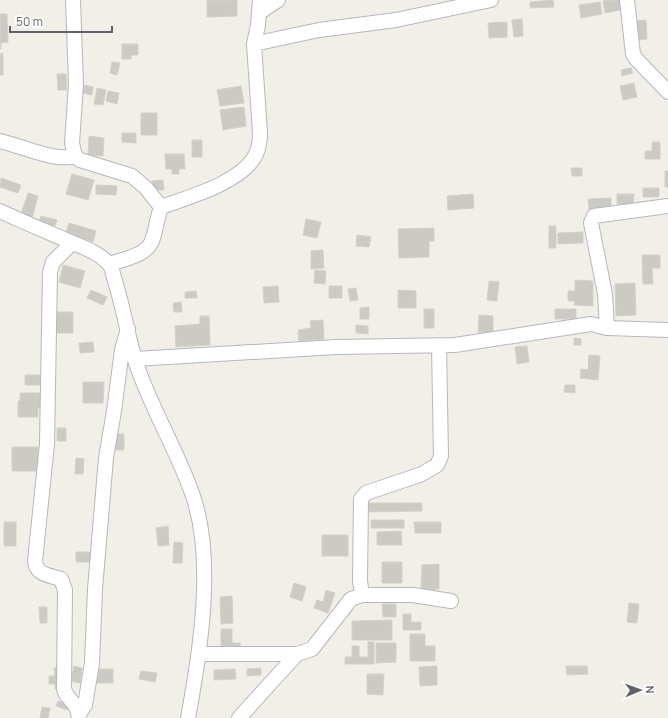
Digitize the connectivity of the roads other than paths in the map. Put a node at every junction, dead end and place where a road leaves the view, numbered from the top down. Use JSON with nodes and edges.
{"nodes":[{"id":1,"x":73,"y":0,"type":"edge"},
{"id":2,"x":278,"y":0,"type":"edge"},
{"id":3,"x":491,"y":0,"type":"edge"},
{"id":4,"x":627,"y":0,"type":"edge"},
{"id":5,"x":260,"y":6,"type":"edge"},
{"id":6,"x":254,"y":44,"type":"junction"},
{"id":7,"x":668,"y":92,"type":"edge"},
{"id":8,"x":0,"y":141,"type":"edge"},
{"id":9,"x":75,"y":156,"type":"junction"},
{"id":10,"x":668,"y":206,"type":"edge"},
{"id":11,"x":161,"y":207,"type":"junction"},
{"id":12,"x":0,"y":211,"type":"edge"},
{"id":13,"x":72,"y":243,"type":"junction"},
{"id":14,"x":110,"y":264,"type":"junction"},
{"id":15,"x":607,"y":328,"type":"junction"},
{"id":16,"x":128,"y":329,"type":"junction"},
{"id":17,"x":668,"y":330,"type":"edge"},
{"id":18,"x":439,"y":346,"type":"junction"},
{"id":19,"x":135,"y":359,"type":"junction"},
{"id":20,"x":362,"y":595,"type":"junction"},
{"id":21,"x":451,"y":601,"type":"dead end"},
{"id":22,"x":200,"y":654,"type":"junction"},
{"id":23,"x":297,"y":654,"type":"junction"},
{"id":24,"x":79,"y":716,"type":"edge"},
{"id":25,"x":188,"y":718,"type":"edge"},
{"id":26,"x":239,"y":718,"type":"edge"}],
"edges":[{"from":1,"to":9,"type":"street"},
{"from":2,"to":5,"type":"street"},
{"from":3,"to":6,"type":"street"},
{"from":4,"to":7,"type":"street"},
{"from":5,"to":6,"type":"street"},
{"from":6,"to":11,"type":"street"},
{"from":8,"to":9,"type":"street"},
{"from":9,"to":11,"type":"street"},
{"from":10,"to":15,"type":"street"},
{"from":11,"to":14,"type":"street"},
{"from":12,"to":13,"type":"street"},
{"from":13,"to":14,"type":"street"},
{"from":13,"to":24,"type":"street"},
{"from":14,"to":16,"type":"street"},
{"from":15,"to":17,"type":"street"},
{"from":15,"to":18,"type":"street"},
{"from":16,"to":19,"type":"street"},
{"from":16,"to":24,"type":"street"},
{"from":18,"to":19,"type":"street"},
{"from":18,"to":20,"type":"street"},
{"from":19,"to":22,"type":"street"},
{"from":20,"to":21,"type":"street"},
{"from":20,"to":23,"type":"street"},
{"from":22,"to":23,"type":"street"},
{"from":22,"to":25,"type":"street"},
{"from":23,"to":26,"type":"street"}]}
